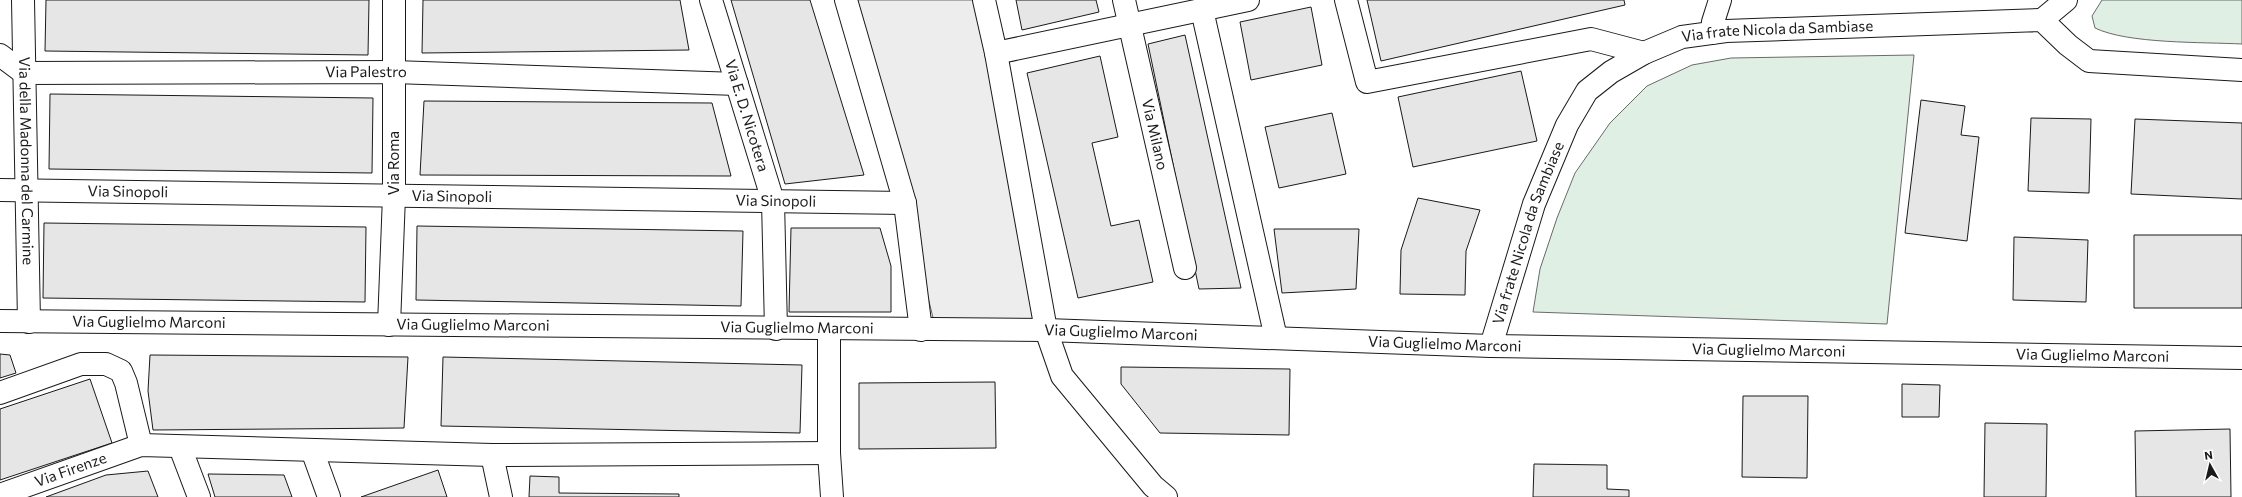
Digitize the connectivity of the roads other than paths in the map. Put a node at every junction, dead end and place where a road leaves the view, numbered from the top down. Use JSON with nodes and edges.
{"nodes":[{"id":1,"x":23,"y":0,"type":"edge"},
{"id":2,"x":394,"y":0,"type":"edge"},
{"id":3,"x":711,"y":0,"type":"edge"},
{"id":4,"x":846,"y":0,"type":"edge"},
{"id":5,"x":984,"y":0,"type":"edge"},
{"id":6,"x":1124,"y":0,"type":"edge"},
{"id":7,"x":1248,"y":0,"type":"edge"},
{"id":8,"x":1346,"y":0,"type":"edge"},
{"id":9,"x":1720,"y":0,"type":"edge"},
{"id":10,"x":2066,"y":0,"type":"edge"},
{"id":11,"x":1202,"y":10,"type":"junction"},
{"id":12,"x":2042,"y":20,"type":"junction"},
{"id":13,"x":1130,"y":25,"type":"junction"},
{"id":14,"x":1712,"y":33,"type":"junction"},
{"id":15,"x":996,"y":53,"type":"junction"},
{"id":16,"x":1644,"y":53,"type":"junction"},
{"id":17,"x":0,"y":55,"type":"edge"},
{"id":18,"x":2242,"y":70,"type":"edge"},
{"id":19,"x":394,"y":72,"type":"junction"},
{"id":20,"x":24,"y":73,"type":"junction"},
{"id":21,"x":737,"y":84,"type":"junction"},
{"id":22,"x":0,"y":190,"type":"edge"},
{"id":23,"x":26,"y":191,"type":"junction"},
{"id":24,"x":394,"y":196,"type":"junction"},
{"id":25,"x":773,"y":201,"type":"junction"},
{"id":26,"x":905,"y":203,"type":"junction"},
{"id":27,"x":1185,"y":268,"type":"dead end"},
{"id":28,"x":0,"y":321,"type":"edge"},
{"id":29,"x":29,"y":322,"type":"junction"},
{"id":30,"x":389,"y":325,"type":"junction"},
{"id":31,"x":776,"y":329,"type":"junction"},
{"id":32,"x":829,"y":329,"type":"junction"},
{"id":33,"x":921,"y":330,"type":"junction"},
{"id":34,"x":1046,"y":330,"type":"junction"},
{"id":35,"x":1276,"y":338,"type":"junction"},
{"id":36,"x":1491,"y":346,"type":"junction"},
{"id":37,"x":2242,"y":358,"type":"edge"},
{"id":38,"x":0,"y":393,"type":"edge"},
{"id":39,"x":141,"y":445,"type":"junction"},
{"id":40,"x":180,"y":446,"type":"junction"},
{"id":41,"x":312,"y":450,"type":"junction"},
{"id":42,"x":829,"y":453,"type":"junction"},
{"id":43,"x":492,"y":455,"type":"junction"},
{"id":44,"x":0,"y":494,"type":"edge"},
{"id":45,"x":199,"y":497,"type":"edge"},
{"id":46,"x":329,"y":497,"type":"edge"},
{"id":47,"x":501,"y":497,"type":"edge"},
{"id":48,"x":832,"y":497,"type":"edge"},
{"id":49,"x":1166,"y":497,"type":"edge"}],
"edges":[{"from":1,"to":20,"type":"street","name":"Via della Madonna del Carmine"},
{"from":2,"to":19,"type":"street","name":"Via Roma"},
{"from":3,"to":21,"type":"street","name":"Via E. D. Nicotera"},
{"from":4,"to":26,"type":"street"},
{"from":5,"to":15,"type":"street"},
{"from":6,"to":13,"type":"street","name":"Via Milano"},
{"from":7,"to":11,"type":"street"},
{"from":8,"to":16,"type":"street"},
{"from":9,"to":14,"type":"street"},
{"from":10,"to":12,"type":"street"},
{"from":11,"to":13,"type":"street"},
{"from":11,"to":35,"type":"street"},
{"from":12,"to":14,"type":"street","name":"Via frate Nicola da Sambiase"},
{"from":12,"to":18,"type":"street"},
{"from":13,"to":15,"type":"street"},
{"from":13,"to":27,"type":"street","name":"Via Milano"},
{"from":14,"to":16,"type":"street","name":"Via frate Nicola da Sambiase"},
{"from":15,"to":34,"type":"street"},
{"from":16,"to":36,"type":"street","name":"Via frate Nicola da Sambiase"},
{"from":17,"to":20,"type":"street"},
{"from":19,"to":20,"type":"street","name":"Via Palestro"},
{"from":19,"to":21,"type":"street","name":"Via Palestro"},
{"from":19,"to":24,"type":"street","name":"Via Roma"},
{"from":20,"to":23,"type":"street","name":"Via della Madonna del Carmine"},
{"from":21,"to":25,"type":"street","name":"Via E. D. Nicotera"},
{"from":22,"to":23,"type":"street","name":"Via Sinopoli"},
{"from":23,"to":24,"type":"street","name":"Via Sinopoli"},
{"from":23,"to":29,"type":"street","name":"Via della Madonna del Carmine"},
{"from":24,"to":25,"type":"street","name":"Via Sinopoli"},
{"from":24,"to":30,"type":"street","name":"Via Roma"},
{"from":25,"to":26,"type":"street","name":"Via Sinopoli"},
{"from":25,"to":31,"type":"street","name":"Via E. D. Nicotera"},
{"from":26,"to":33,"type":"street"},
{"from":28,"to":29,"type":"street","name":"Via Guglielmo Marconi"},
{"from":29,"to":30,"type":"street","name":"Via Guglielmo Marconi"},
{"from":30,"to":31,"type":"street","name":"Via Guglielmo Marconi"},
{"from":31,"to":32,"type":"street","name":"Via Guglielmo Marconi"},
{"from":32,"to":33,"type":"street","name":"Via Guglielmo Marconi"},
{"from":32,"to":42,"type":"street"},
{"from":33,"to":34,"type":"street","name":"Via Guglielmo Marconi"},
{"from":34,"to":35,"type":"street","name":"Via Guglielmo Marconi"},
{"from":34,"to":49,"type":"street"},
{"from":35,"to":36,"type":"street","name":"Via Guglielmo Marconi"},
{"from":36,"to":37,"type":"street","name":"Via Guglielmo Marconi"},
{"from":38,"to":39,"type":"street"},
{"from":39,"to":40,"type":"street"},
{"from":39,"to":44,"type":"street","name":"Via Firenze"},
{"from":40,"to":41,"type":"street"},
{"from":40,"to":45,"type":"street"},
{"from":41,"to":43,"type":"street"},
{"from":41,"to":46,"type":"street"},
{"from":42,"to":43,"type":"street"},
{"from":42,"to":48,"type":"street"},
{"from":43,"to":47,"type":"street"}]}
